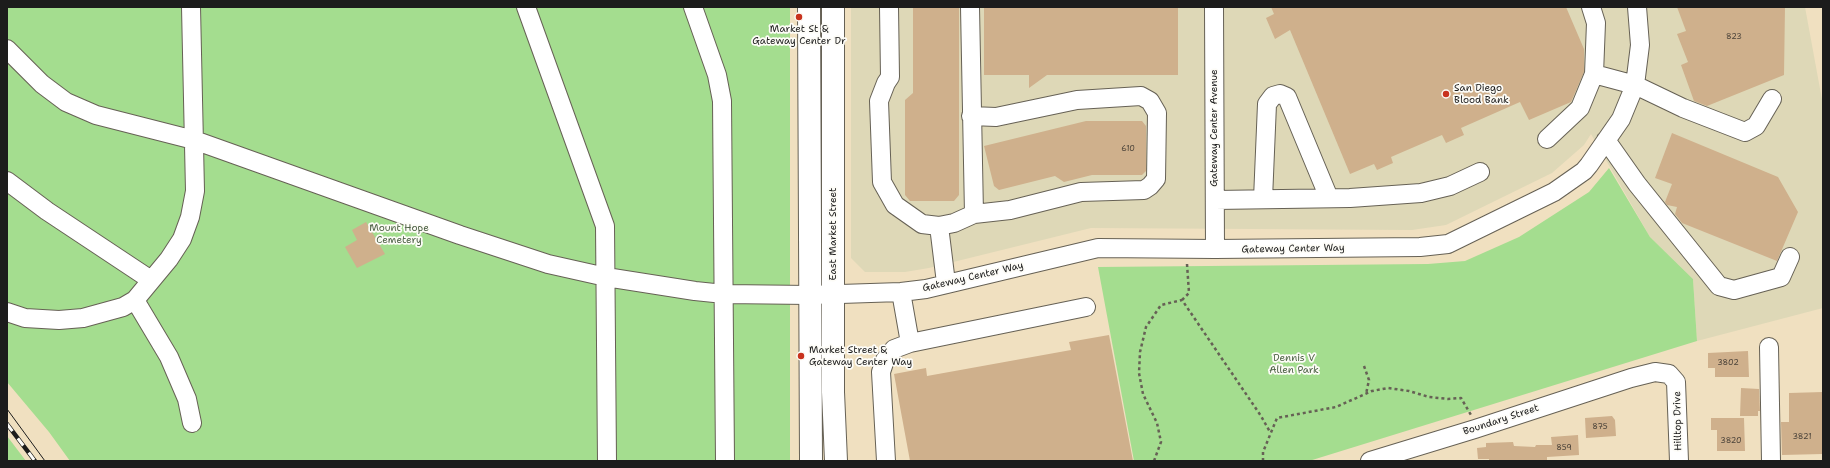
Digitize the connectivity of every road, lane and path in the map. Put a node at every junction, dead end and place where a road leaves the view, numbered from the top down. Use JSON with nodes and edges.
{"nodes":[{"id":1,"x":191,"y":7,"type":"edge"},
{"id":2,"x":526,"y":7,"type":"edge"},
{"id":3,"x":694,"y":7,"type":"edge"},
{"id":4,"x":809,"y":7,"type":"edge"},
{"id":5,"x":833,"y":7,"type":"edge"},
{"id":6,"x":889,"y":7,"type":"edge"},
{"id":7,"x":970,"y":7,"type":"edge"},
{"id":8,"x":1214,"y":7,"type":"edge"},
{"id":9,"x":1591,"y":7,"type":"edge"},
{"id":10,"x":1638,"y":7,"type":"edge"},
{"id":11,"x":7,"y":49,"type":"edge"},
{"id":12,"x":1594,"y":74,"type":"junction"},
{"id":13,"x":1635,"y":86,"type":"junction"},
{"id":14,"x":1772,"y":99,"type":"dead end"},
{"id":15,"x":971,"y":116,"type":"junction"},
{"id":16,"x":1547,"y":139,"type":"dead end"},
{"id":17,"x":194,"y":140,"type":"junction"},
{"id":18,"x":1606,"y":140,"type":"junction"},
{"id":19,"x":1480,"y":172,"type":"dead end"},
{"id":20,"x":7,"y":181,"type":"edge"},
{"id":21,"x":1329,"y":198,"type":"junction"},
{"id":22,"x":1263,"y":199,"type":"junction"},
{"id":23,"x":1215,"y":200,"type":"junction"},
{"id":24,"x":974,"y":214,"type":"junction"},
{"id":25,"x":939,"y":226,"type":"junction"},
{"id":26,"x":1188,"y":249,"type":"junction"},
{"id":27,"x":1215,"y":249,"type":"junction"},
{"id":28,"x":1790,"y":257,"type":"dead end"},
{"id":29,"x":606,"y":277,"type":"junction"},
{"id":30,"x":151,"y":280,"type":"junction"},
{"id":31,"x":946,"y":283,"type":"junction"},
{"id":32,"x":901,"y":292,"type":"junction"},
{"id":33,"x":724,"y":294,"type":"junction"},
{"id":34,"x":833,"y":294,"type":"junction"},
{"id":35,"x":810,"y":295,"type":"junction"},
{"id":36,"x":135,"y":300,"type":"junction"},
{"id":37,"x":1182,"y":300,"type":"junction"},
{"id":38,"x":1086,"y":307,"type":"dead end"},
{"id":39,"x":7,"y":312,"type":"edge"},
{"id":40,"x":910,"y":343,"type":"junction"},
{"id":41,"x":1769,"y":347,"type":"dead end"},
{"id":42,"x":1364,"y":366,"type":"dead end"},
{"id":43,"x":1632,"y":378,"type":"joint"},
{"id":44,"x":1366,"y":394,"type":"junction"},
{"id":45,"x":192,"y":423,"type":"dead end"},
{"id":46,"x":810,"y":425,"type":"junction"},
{"id":47,"x":1475,"y":429,"type":"junction"},
{"id":48,"x":1270,"y":432,"type":"junction"},
{"id":49,"x":607,"y":461,"type":"edge"},
{"id":50,"x":725,"y":461,"type":"edge"},
{"id":51,"x":811,"y":461,"type":"edge"},
{"id":52,"x":821,"y":461,"type":"edge"},
{"id":53,"x":836,"y":461,"type":"edge"},
{"id":54,"x":886,"y":461,"type":"edge"},
{"id":55,"x":1154,"y":461,"type":"edge"},
{"id":56,"x":1263,"y":461,"type":"edge"},
{"id":57,"x":1370,"y":461,"type":"edge"},
{"id":58,"x":1679,"y":461,"type":"edge"},
{"id":59,"x":1771,"y":461,"type":"edge"}],
"edges":[{"from":1,"to":17,"type":"street"},
{"from":2,"to":29,"type":"street"},
{"from":3,"to":33,"type":"street"},
{"from":4,"to":35,"type":"main road"},
{"from":5,"to":34,"type":"main road","name":"East Market Street"},
{"from":6,"to":25,"type":"street"},
{"from":7,"to":15,"type":"street"},
{"from":8,"to":23,"type":"street","name":"Gateway Center Avenue"},
{"from":9,"to":12,"type":"street"},
{"from":10,"to":13,"type":"street","name":"Gateway Center Way"},
{"from":11,"to":17,"type":"street","name":"Gateway Center Way"},
{"from":12,"to":13,"type":"street"},
{"from":12,"to":16,"type":"street"},
{"from":13,"to":14,"type":"street"},
{"from":13,"to":18,"type":"street","name":"Gateway Center Way"},
{"from":15,"to":24,"type":"street"},
{"from":15,"to":24,"type":"street"},
{"from":17,"to":29,"type":"street","name":"Gateway Center Way"},
{"from":17,"to":30,"type":"street"},
{"from":18,"to":27,"type":"street","name":"Gateway Center Way"},
{"from":18,"to":28,"type":"street"},
{"from":19,"to":21,"type":"street"},
{"from":20,"to":30,"type":"street"},
{"from":21,"to":22,"type":"street"},
{"from":21,"to":22,"type":"street"},
{"from":22,"to":23,"type":"street"},
{"from":23,"to":27,"type":"street","name":"Gateway Center Avenue"},
{"from":24,"to":25,"type":"street"},
{"from":25,"to":31,"type":"street"},
{"from":26,"to":27,"type":"street","name":"Gateway Center Way"},
{"from":26,"to":31,"type":"street","name":"Gateway Center Way"},
{"from":26,"to":37,"type":"path"},
{"from":29,"to":33,"type":"street","name":"Gateway Center Way"},
{"from":29,"to":49,"type":"street"},
{"from":30,"to":36,"type":"street"},
{"from":31,"to":32,"type":"street","name":"Gateway Center Way"},
{"from":32,"to":34,"type":"street","name":"Gateway Center Way"},
{"from":32,"to":40,"type":"street"},
{"from":33,"to":35,"type":"street","name":"Gateway Center Way"},
{"from":33,"to":50,"type":"street"},
{"from":34,"to":35,"type":"street","name":"Gateway Center Way"},
{"from":34,"to":53,"type":"main road","name":"East Market Street"},
{"from":35,"to":46,"type":"main road"},
{"from":36,"to":39,"type":"street"},
{"from":36,"to":45,"type":"street"},
{"from":37,"to":48,"type":"path"},
{"from":37,"to":55,"type":"path"},
{"from":38,"to":40,"type":"street"},
{"from":40,"to":54,"type":"street"},
{"from":41,"to":59,"type":"street"},
{"from":42,"to":44,"type":"path"},
{"from":43,"to":47,"type":"street","name":"Boundary Street"},
{"from":43,"to":58,"type":"street","name":"Hilltop Drive"},
{"from":44,"to":47,"type":"path"},
{"from":44,"to":48,"type":"path"},
{"from":46,"to":51,"type":"main road"},
{"from":46,"to":52,"type":"main road"},
{"from":47,"to":57,"type":"street","name":"Boundary Street"},
{"from":48,"to":56,"type":"path"}]}
